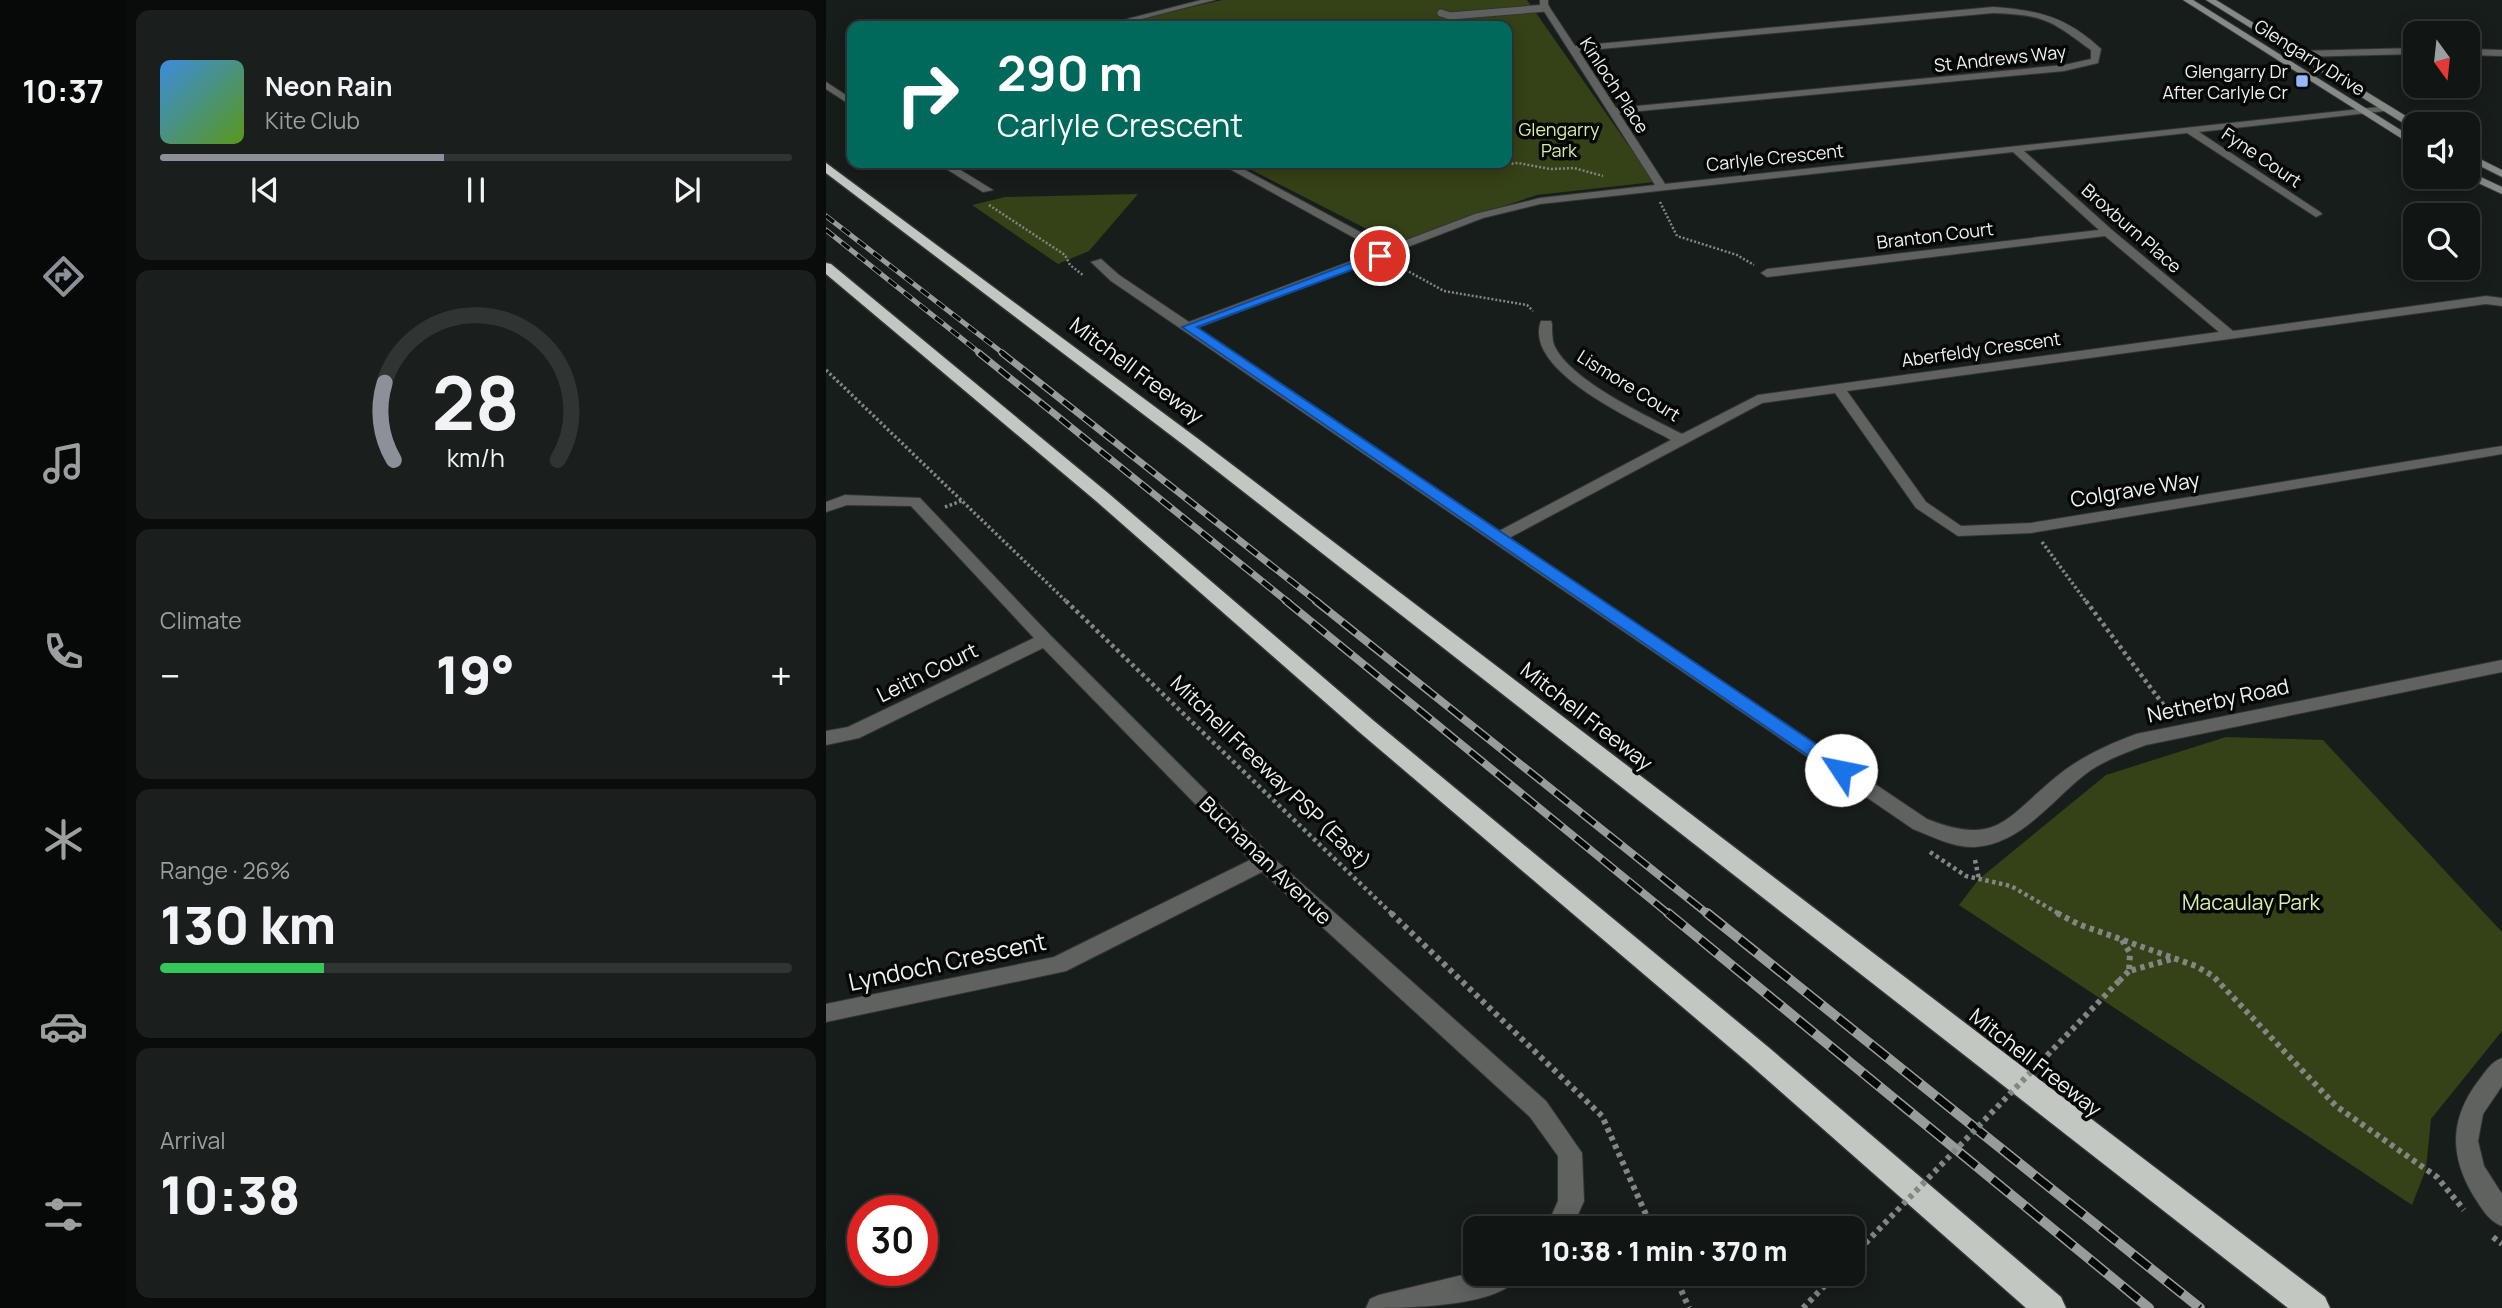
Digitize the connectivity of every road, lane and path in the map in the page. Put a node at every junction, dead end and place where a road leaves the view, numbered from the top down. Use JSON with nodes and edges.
{"nodes":[{"id":1,"x":1211,"y":0,"type":"edge"},
{"id":2,"x":2187,"y":0,"type":"edge"},
{"id":3,"x":2210,"y":0,"type":"edge"},
{"id":4,"x":1545,"y":4,"type":"edge"},
{"id":5,"x":1441,"y":13,"type":"dead end"},
{"id":6,"x":1125,"y":21,"type":"edge"},
{"id":7,"x":1573,"y":49,"type":"junction"},
{"id":8,"x":2403,"y":51,"type":"edge"},
{"id":9,"x":2480,"y":52,"type":"edge"},
{"id":10,"x":2502,"y":53,"type":"edge"},
{"id":11,"x":2298,"y":54,"type":"junction"},
{"id":12,"x":826,"y":85,"type":"edge"},
{"id":13,"x":847,"y":100,"type":"edge"},
{"id":14,"x":2385,"y":108,"type":"junction"},
{"id":15,"x":2361,"y":110,"type":"junction"},
{"id":16,"x":1614,"y":111,"type":"junction"},
{"id":17,"x":2403,"y":119,"type":"edge"},
{"id":18,"x":2188,"y":129,"type":"junction"},
{"id":19,"x":2403,"y":136,"type":"edge"},
{"id":20,"x":2015,"y":148,"type":"junction"},
{"id":21,"x":2480,"y":162,"type":"edge"},
{"id":22,"x":1512,"y":164,"type":"edge"},
{"id":23,"x":826,"y":167,"type":"edge"},
{"id":24,"x":950,"y":168,"type":"edge"},
{"id":25,"x":1233,"y":168,"type":"edge"},
{"id":26,"x":1459,"y":168,"type":"edge"},
{"id":27,"x":1479,"y":168,"type":"edge"},
{"id":28,"x":2502,"y":174,"type":"edge"},
{"id":29,"x":1605,"y":176,"type":"dead end"},
{"id":30,"x":2480,"y":180,"type":"edge"},
{"id":31,"x":1658,"y":187,"type":"junction"},
{"id":32,"x":987,"y":190,"type":"dead end"},
{"id":33,"x":2502,"y":191,"type":"edge"},
{"id":34,"x":2316,"y":214,"type":"dead end"},
{"id":35,"x":2108,"y":232,"type":"junction"},
{"id":36,"x":1384,"y":254,"type":"junction"},
{"id":37,"x":1097,"y":262,"type":"dead end"},
{"id":38,"x":826,"y":267,"type":"edge"},
{"id":39,"x":1767,"y":273,"type":"joint"},
{"id":40,"x":2502,"y":302,"type":"edge"},
{"id":41,"x":1546,"y":324,"type":"joint"},
{"id":42,"x":1188,"y":327,"type":"junction"},
{"id":43,"x":2228,"y":333,"type":"junction"},
{"id":44,"x":826,"y":370,"type":"edge"},
{"id":45,"x":1839,"y":389,"type":"junction"},
{"id":46,"x":1679,"y":438,"type":"junction"},
{"id":47,"x":2502,"y":450,"type":"edge"},
{"id":48,"x":826,"y":507,"type":"edge"},
{"id":49,"x":2031,"y":528,"type":"junction"},
{"id":50,"x":1499,"y":537,"type":"junction"},
{"id":51,"x":1045,"y":640,"type":"junction"},
{"id":52,"x":2502,"y":666,"type":"edge"},
{"id":53,"x":2182,"y":729,"type":"junction"},
{"id":54,"x":826,"y":738,"type":"edge"},
{"id":55,"x":1264,"y":862,"type":"junction"},
{"id":56,"x":2121,"y":940,"type":"dead end"},
{"id":57,"x":2175,"y":959,"type":"dead end"},
{"id":58,"x":2129,"y":971,"type":"junction"},
{"id":59,"x":826,"y":1013,"type":"edge"},
{"id":60,"x":2502,"y":1068,"type":"edge"},
{"id":61,"x":2502,"y":1214,"type":"edge"},
{"id":62,"x":1564,"y":1216,"type":"edge"},
{"id":63,"x":1647,"y":1216,"type":"edge"},
{"id":64,"x":1865,"y":1244,"type":"edge"},
{"id":65,"x":1472,"y":1286,"type":"edge"},
{"id":66,"x":1679,"y":1286,"type":"edge"},
{"id":67,"x":1824,"y":1286,"type":"edge"},
{"id":68,"x":1379,"y":1308,"type":"edge"},
{"id":69,"x":1689,"y":1308,"type":"edge"},
{"id":70,"x":1803,"y":1308,"type":"edge"},
{"id":71,"x":2050,"y":1308,"type":"edge"},
{"id":72,"x":2315,"y":1308,"type":"edge"}],
"edges":[{"from":1,"to":6,"type":"street"},
{"from":2,"to":15,"type":"main road","name":"Glengarry Drive"},
{"from":3,"to":11,"type":"main road","name":"Glengarry Drive"},
{"from":4,"to":5,"type":"lane"},
{"from":4,"to":7,"type":"street","name":"Kinloch Place"},
{"from":7,"to":16,"type":"street","name":"Kinloch Place"},
{"from":7,"to":16,"type":"street","name":"St Andrews Way"},
{"from":8,"to":11,"type":"street"},
{"from":9,"to":10,"type":"street"},
{"from":11,"to":14,"type":"main road","name":"Glengarry Drive"},
{"from":12,"to":13,"type":"street"},
{"from":14,"to":15,"type":"street","name":"Carlyle Crescent"},
{"from":14,"to":17,"type":"main road","name":"Glengarry Drive"},
{"from":15,"to":18,"type":"street","name":"Carlyle Crescent"},
{"from":15,"to":19,"type":"main road","name":"Glengarry Drive"},
{"from":16,"to":31,"type":"street","name":"Kinloch Place"},
{"from":18,"to":20,"type":"street","name":"Carlyle Crescent"},
{"from":18,"to":34,"type":"street","name":"Fyne Court"},
{"from":20,"to":31,"type":"street","name":"Carlyle Crescent"},
{"from":20,"to":35,"type":"street","name":"Broxburn Place"},
{"from":21,"to":28,"type":"main road"},
{"from":22,"to":29,"type":"path"},
{"from":23,"to":72,"type":"highway","name":"Mitchell Freeway"},
{"from":24,"to":32,"type":"street"},
{"from":25,"to":36,"type":"street"},
{"from":26,"to":27,"type":"path"},
{"from":30,"to":33,"type":"main road"},
{"from":31,"to":36,"type":"street","name":"Carlyle Crescent"},
{"from":31,"to":39,"type":"path"},
{"from":35,"to":39,"type":"street","name":"Branton Court"},
{"from":35,"to":43,"type":"street","name":"Broxburn Place"},
{"from":36,"to":41,"type":"path"},
{"from":36,"to":42,"type":"street","name":"Carlyle Crescent"},
{"from":37,"to":42,"type":"street"},
{"from":38,"to":71,"type":"highway"},
{"from":40,"to":43,"type":"street","name":"Aberfeldy Crescent"},
{"from":41,"to":46,"type":"street","name":"Lismore Court"},
{"from":42,"to":50,"type":"street"},
{"from":43,"to":45,"type":"street","name":"Aberfeldy Crescent"},
{"from":44,"to":63,"type":"path","name":"Mitchell Freeway PSP (East)"},
{"from":45,"to":46,"type":"street","name":"Aberfeldy Crescent"},
{"from":45,"to":49,"type":"street","name":"Colgrave Way"},
{"from":46,"to":50,"type":"street","name":"Aberfeldy Crescent"},
{"from":47,"to":49,"type":"street","name":"Colgrave Way"},
{"from":48,"to":51,"type":"street","name":"Buchanan Avenue"},
{"from":49,"to":53,"type":"path"},
{"from":50,"to":53,"type":"street","name":"Netherby Road"},
{"from":51,"to":54,"type":"street","name":"Leith Court"},
{"from":51,"to":55,"type":"street","name":"Buchanan Avenue"},
{"from":52,"to":53,"type":"street","name":"Netherby Road"},
{"from":55,"to":59,"type":"street","name":"Lyndoch Crescent"},
{"from":55,"to":62,"type":"street","name":"Buchanan Avenue"},
{"from":56,"to":58,"type":"path"},
{"from":57,"to":58,"type":"path"},
{"from":58,"to":64,"type":"path","bridge":true},
{"from":60,"to":61,"type":"street"},
{"from":65,"to":68,"type":"street"},
{"from":66,"to":69,"type":"path"},
{"from":67,"to":70,"type":"path"}]}
